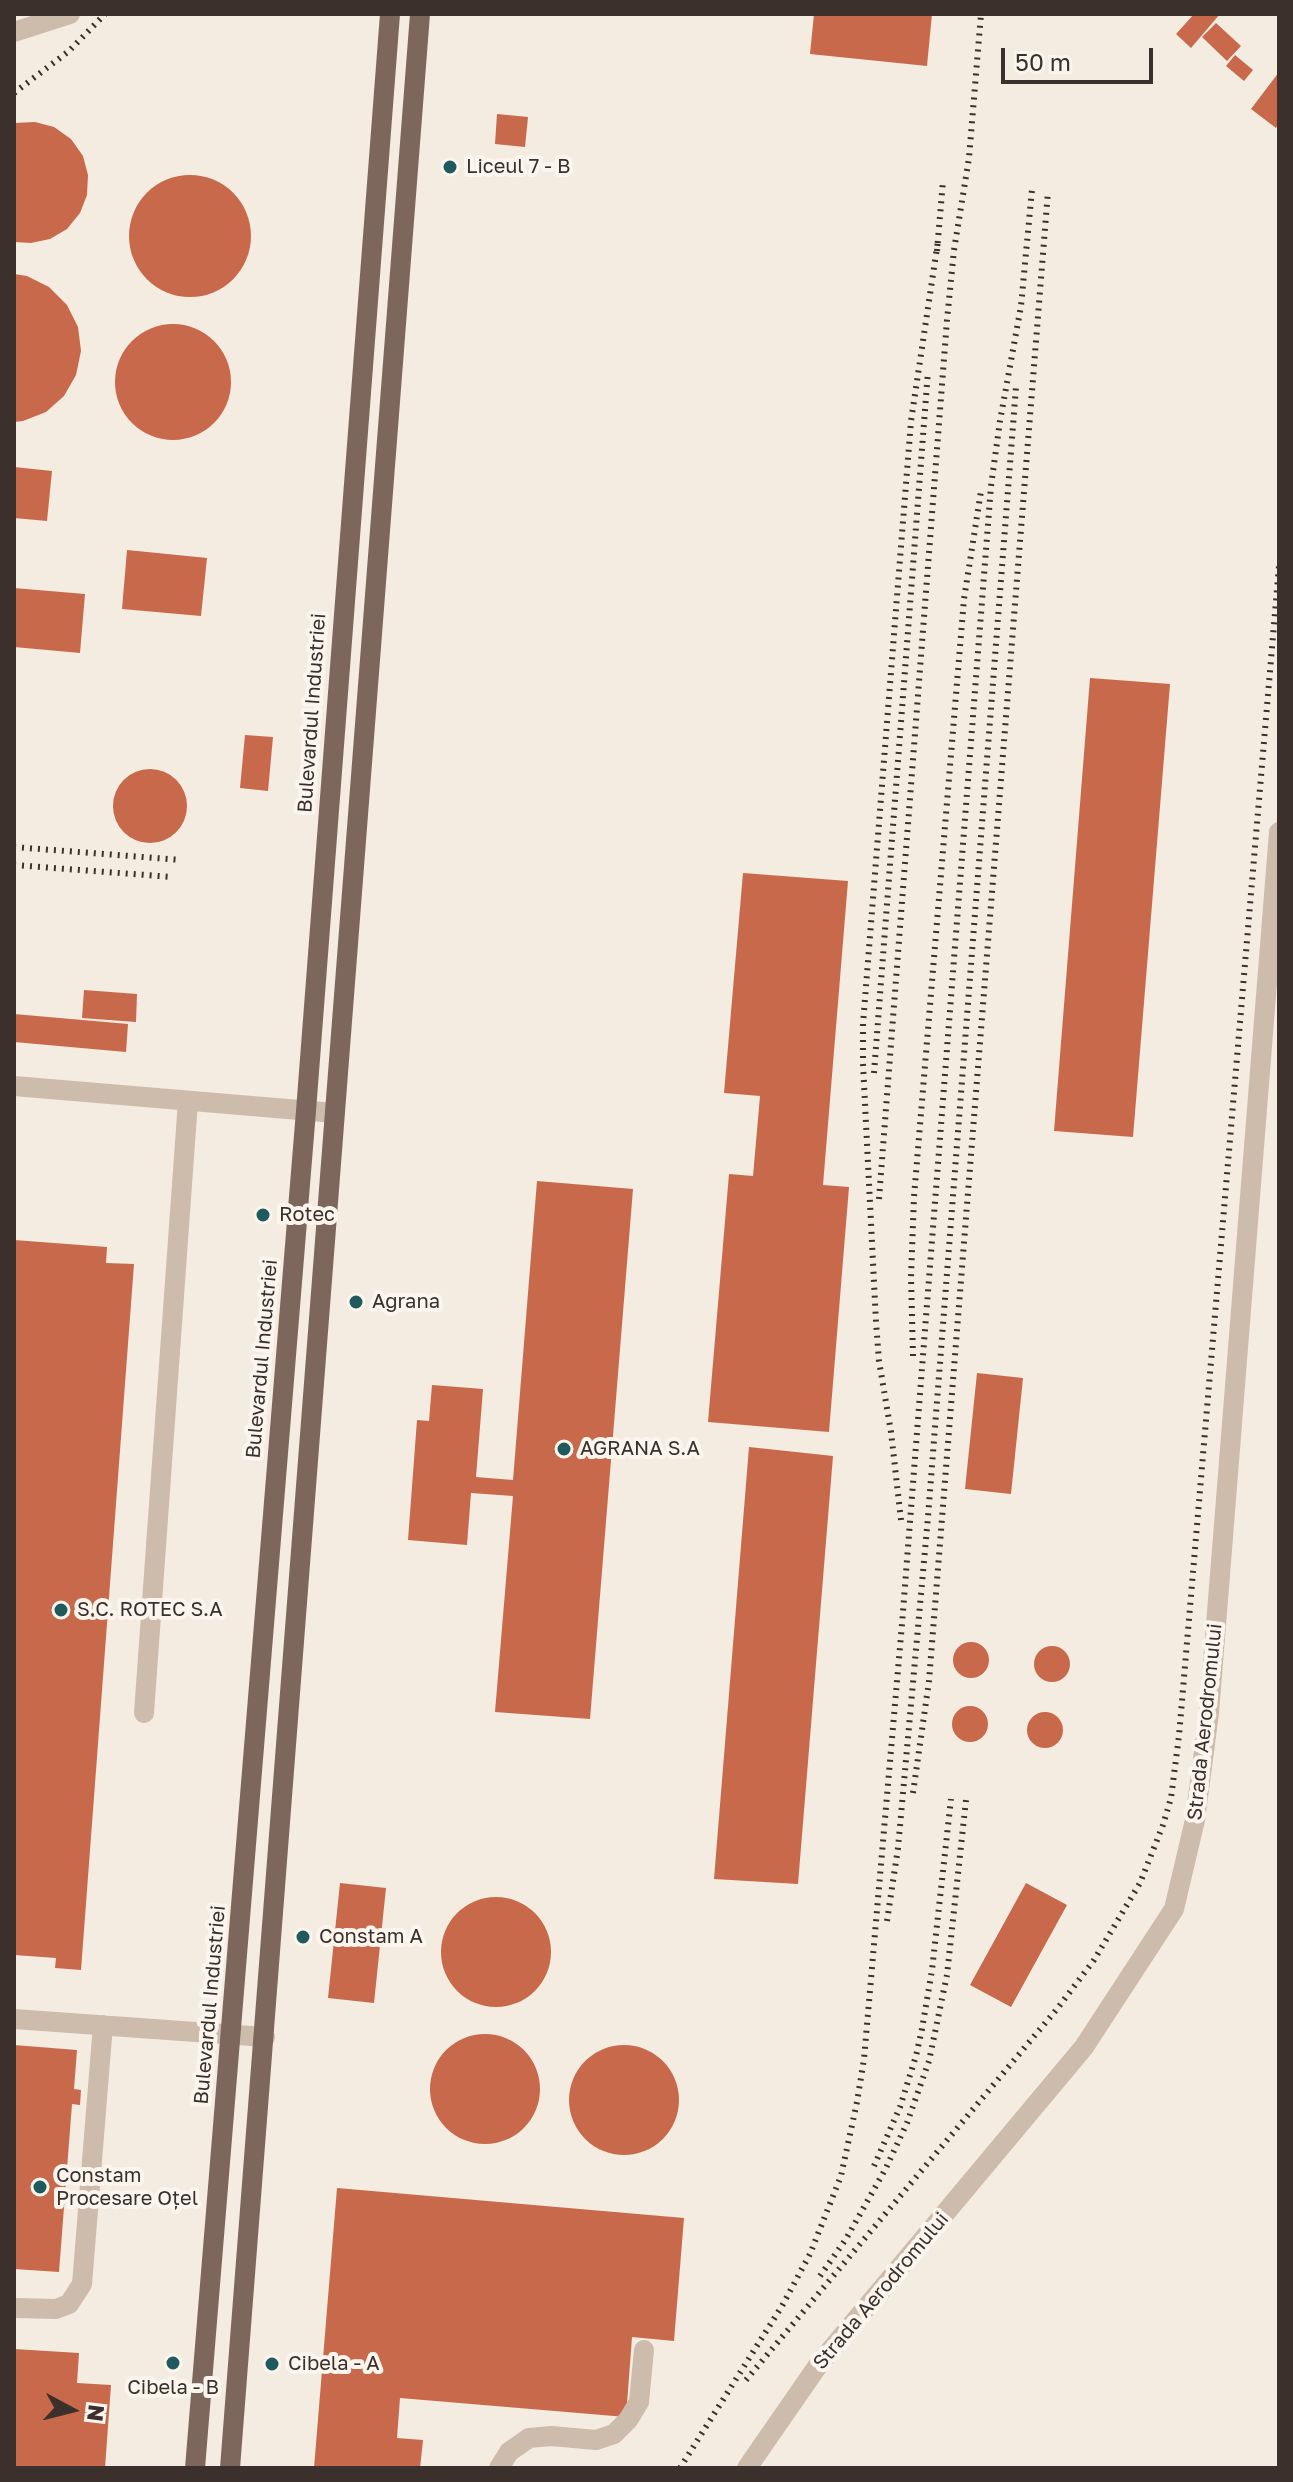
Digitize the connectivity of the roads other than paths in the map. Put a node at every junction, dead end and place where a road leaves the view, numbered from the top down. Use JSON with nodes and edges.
{"nodes":[{"id":1,"x":70,"y":14,"type":"edge"},
{"id":2,"x":390,"y":14,"type":"edge"},
{"id":3,"x":420,"y":14,"type":"edge"},
{"id":4,"x":14,"y":32,"type":"edge"},
{"id":5,"x":1279,"y":832,"type":"edge"},
{"id":6,"x":14,"y":1086,"type":"edge"},
{"id":7,"x":188,"y":1101,"type":"junction"},
{"id":8,"x":306,"y":1111,"type":"junction"},
{"id":9,"x":335,"y":1113,"type":"junction"},
{"id":10,"x":144,"y":1713,"type":"dead end"},
{"id":11,"x":14,"y":2019,"type":"edge"},
{"id":12,"x":103,"y":2025,"type":"junction"},
{"id":13,"x":232,"y":2035,"type":"junction"},
{"id":14,"x":265,"y":2037,"type":"junction"},
{"id":15,"x":14,"y":2308,"type":"edge"},
{"id":16,"x":644,"y":2350,"type":"dead end"},
{"id":17,"x":195,"y":2468,"type":"edge"},
{"id":18,"x":230,"y":2468,"type":"edge"},
{"id":19,"x":499,"y":2468,"type":"edge"},
{"id":20,"x":747,"y":2468,"type":"edge"}],
"edges":[{"from":1,"to":4,"type":"street"},
{"from":2,"to":8,"type":"main road","name":"Bulevardul Industriei"},
{"from":3,"to":9,"type":"main road"},
{"from":5,"to":20,"type":"street","name":"Strada Aerodromului"},
{"from":6,"to":7,"type":"street"},
{"from":7,"to":8,"type":"street"},
{"from":7,"to":10,"type":"street"},
{"from":8,"to":9,"type":"street"},
{"from":8,"to":13,"type":"main road","name":"Bulevardul Industriei"},
{"from":9,"to":14,"type":"main road"},
{"from":11,"to":12,"type":"street"},
{"from":12,"to":13,"type":"street"},
{"from":12,"to":15,"type":"street"},
{"from":13,"to":14,"type":"street"},
{"from":13,"to":17,"type":"main road","name":"Bulevardul Industriei"},
{"from":14,"to":18,"type":"main road"},
{"from":16,"to":19,"type":"street"}]}
